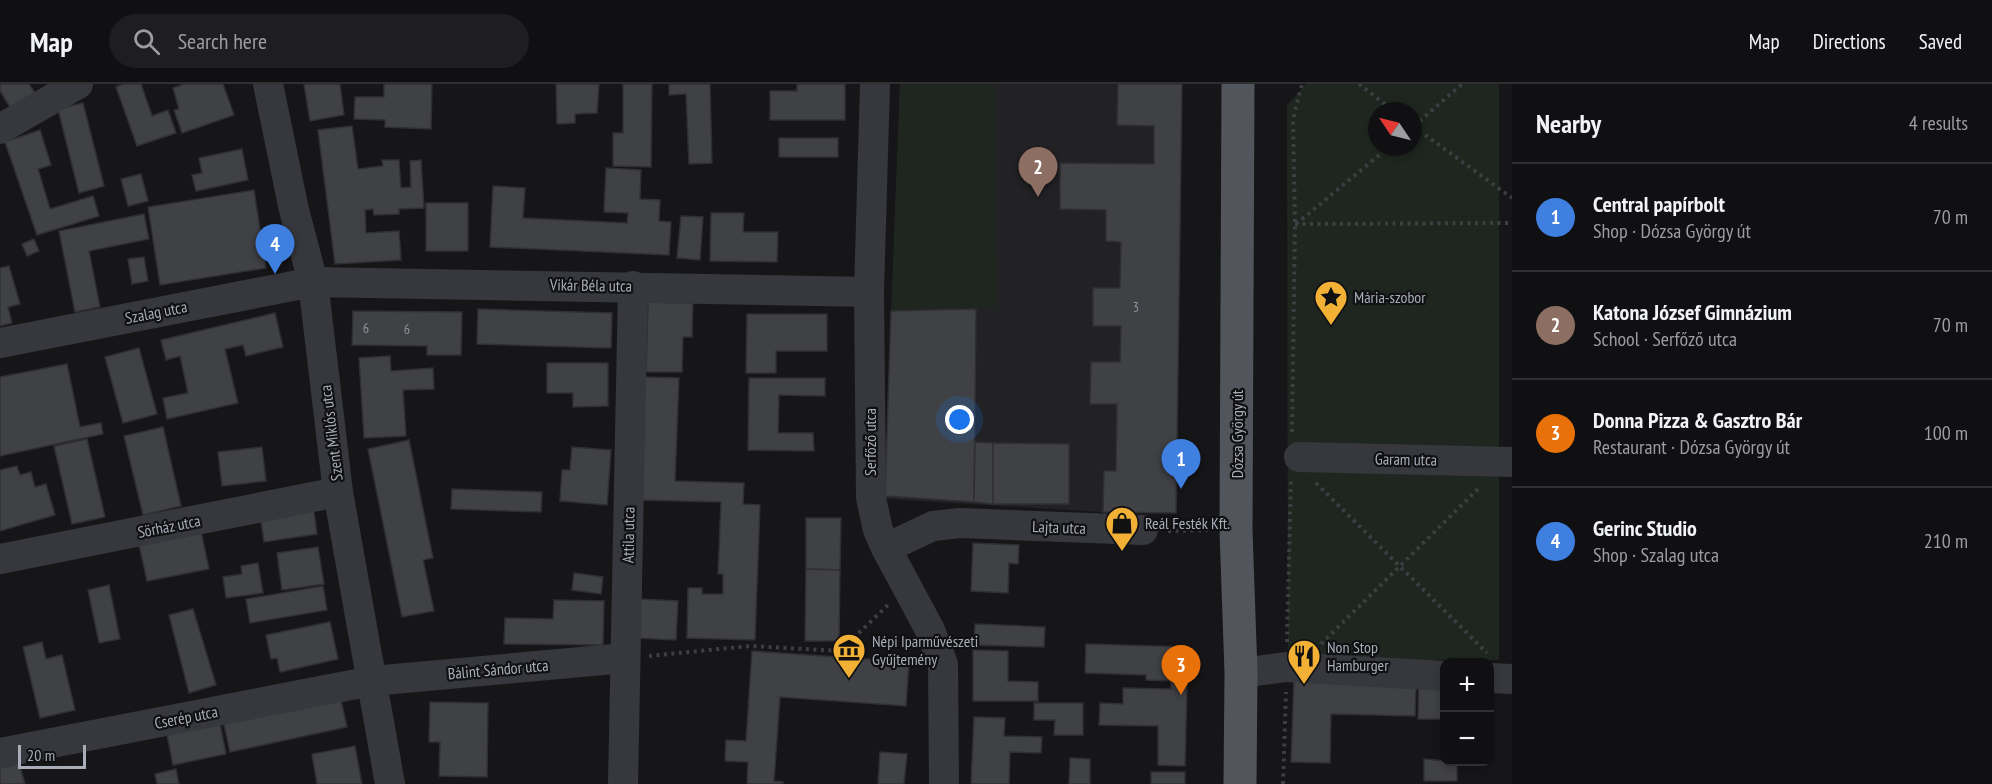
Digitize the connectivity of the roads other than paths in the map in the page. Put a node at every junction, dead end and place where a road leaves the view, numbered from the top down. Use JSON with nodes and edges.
{"nodes":[{"id":1,"x":78,"y":84,"type":"edge"},
{"id":2,"x":268,"y":84,"type":"edge"},
{"id":3,"x":875,"y":84,"type":"edge"},
{"id":4,"x":1238,"y":84,"type":"edge"},
{"id":5,"x":0,"y":129,"type":"edge"},
{"id":6,"x":313,"y":282,"type":"junction"},
{"id":7,"x":633,"y":286,"type":"junction"},
{"id":8,"x":869,"y":292,"type":"junction"},
{"id":9,"x":0,"y":343,"type":"edge"},
{"id":10,"x":1299,"y":457,"type":"dead end"},
{"id":11,"x":1512,"y":462,"type":"edge"},
{"id":12,"x":338,"y":492,"type":"junction"},
{"id":13,"x":1143,"y":530,"type":"road end"},
{"id":14,"x":886,"y":548,"type":"junction"},
{"id":15,"x":0,"y":559,"type":"edge"},
{"id":16,"x":625,"y":658,"type":"junction"},
{"id":17,"x":1494,"y":669,"type":"edge"},
{"id":18,"x":1241,"y":673,"type":"junction"},
{"id":19,"x":1440,"y":676,"type":"edge"},
{"id":20,"x":1512,"y":679,"type":"edge"},
{"id":21,"x":372,"y":681,"type":"junction"},
{"id":22,"x":0,"y":753,"type":"edge"},
{"id":23,"x":390,"y":784,"type":"edge"},
{"id":24,"x":623,"y":784,"type":"edge"},
{"id":25,"x":944,"y":784,"type":"edge"},
{"id":26,"x":1240,"y":784,"type":"edge"}],
"edges":[{"from":1,"to":5,"type":"street"},
{"from":2,"to":6,"type":"street","name":"Szent Miklós utca"},
{"from":3,"to":8,"type":"street","name":"Serfőző utca"},
{"from":4,"to":18,"type":"main road","name":"Dózsa György út"},
{"from":6,"to":7,"type":"street","name":"Vikár Béla utca"},
{"from":6,"to":9,"type":"street","name":"Szalag utca"},
{"from":6,"to":12,"type":"street","name":"Szent Miklós utca"},
{"from":7,"to":8,"type":"street","name":"Vikár Béla utca"},
{"from":7,"to":16,"type":"street","name":"Attila utca"},
{"from":8,"to":14,"type":"street","name":"Serfőző utca"},
{"from":10,"to":11,"type":"street","name":"Garam utca"},
{"from":12,"to":15,"type":"street","name":"Sörház utca"},
{"from":12,"to":21,"type":"street","name":"Szent Miklós utca"},
{"from":13,"to":14,"type":"street","name":"Lajta utca"},
{"from":14,"to":25,"type":"street","name":"Serfőző utca"},
{"from":16,"to":21,"type":"street","name":"Bálint Sándor utca"},
{"from":16,"to":24,"type":"street","name":"Attila utca"},
{"from":17,"to":20,"type":"street"},
{"from":18,"to":19,"type":"street"},
{"from":18,"to":26,"type":"main road","name":"Dózsa György út"},
{"from":21,"to":22,"type":"street","name":"Cserép utca"},
{"from":21,"to":23,"type":"street","name":"Szent Miklós utca"}]}
